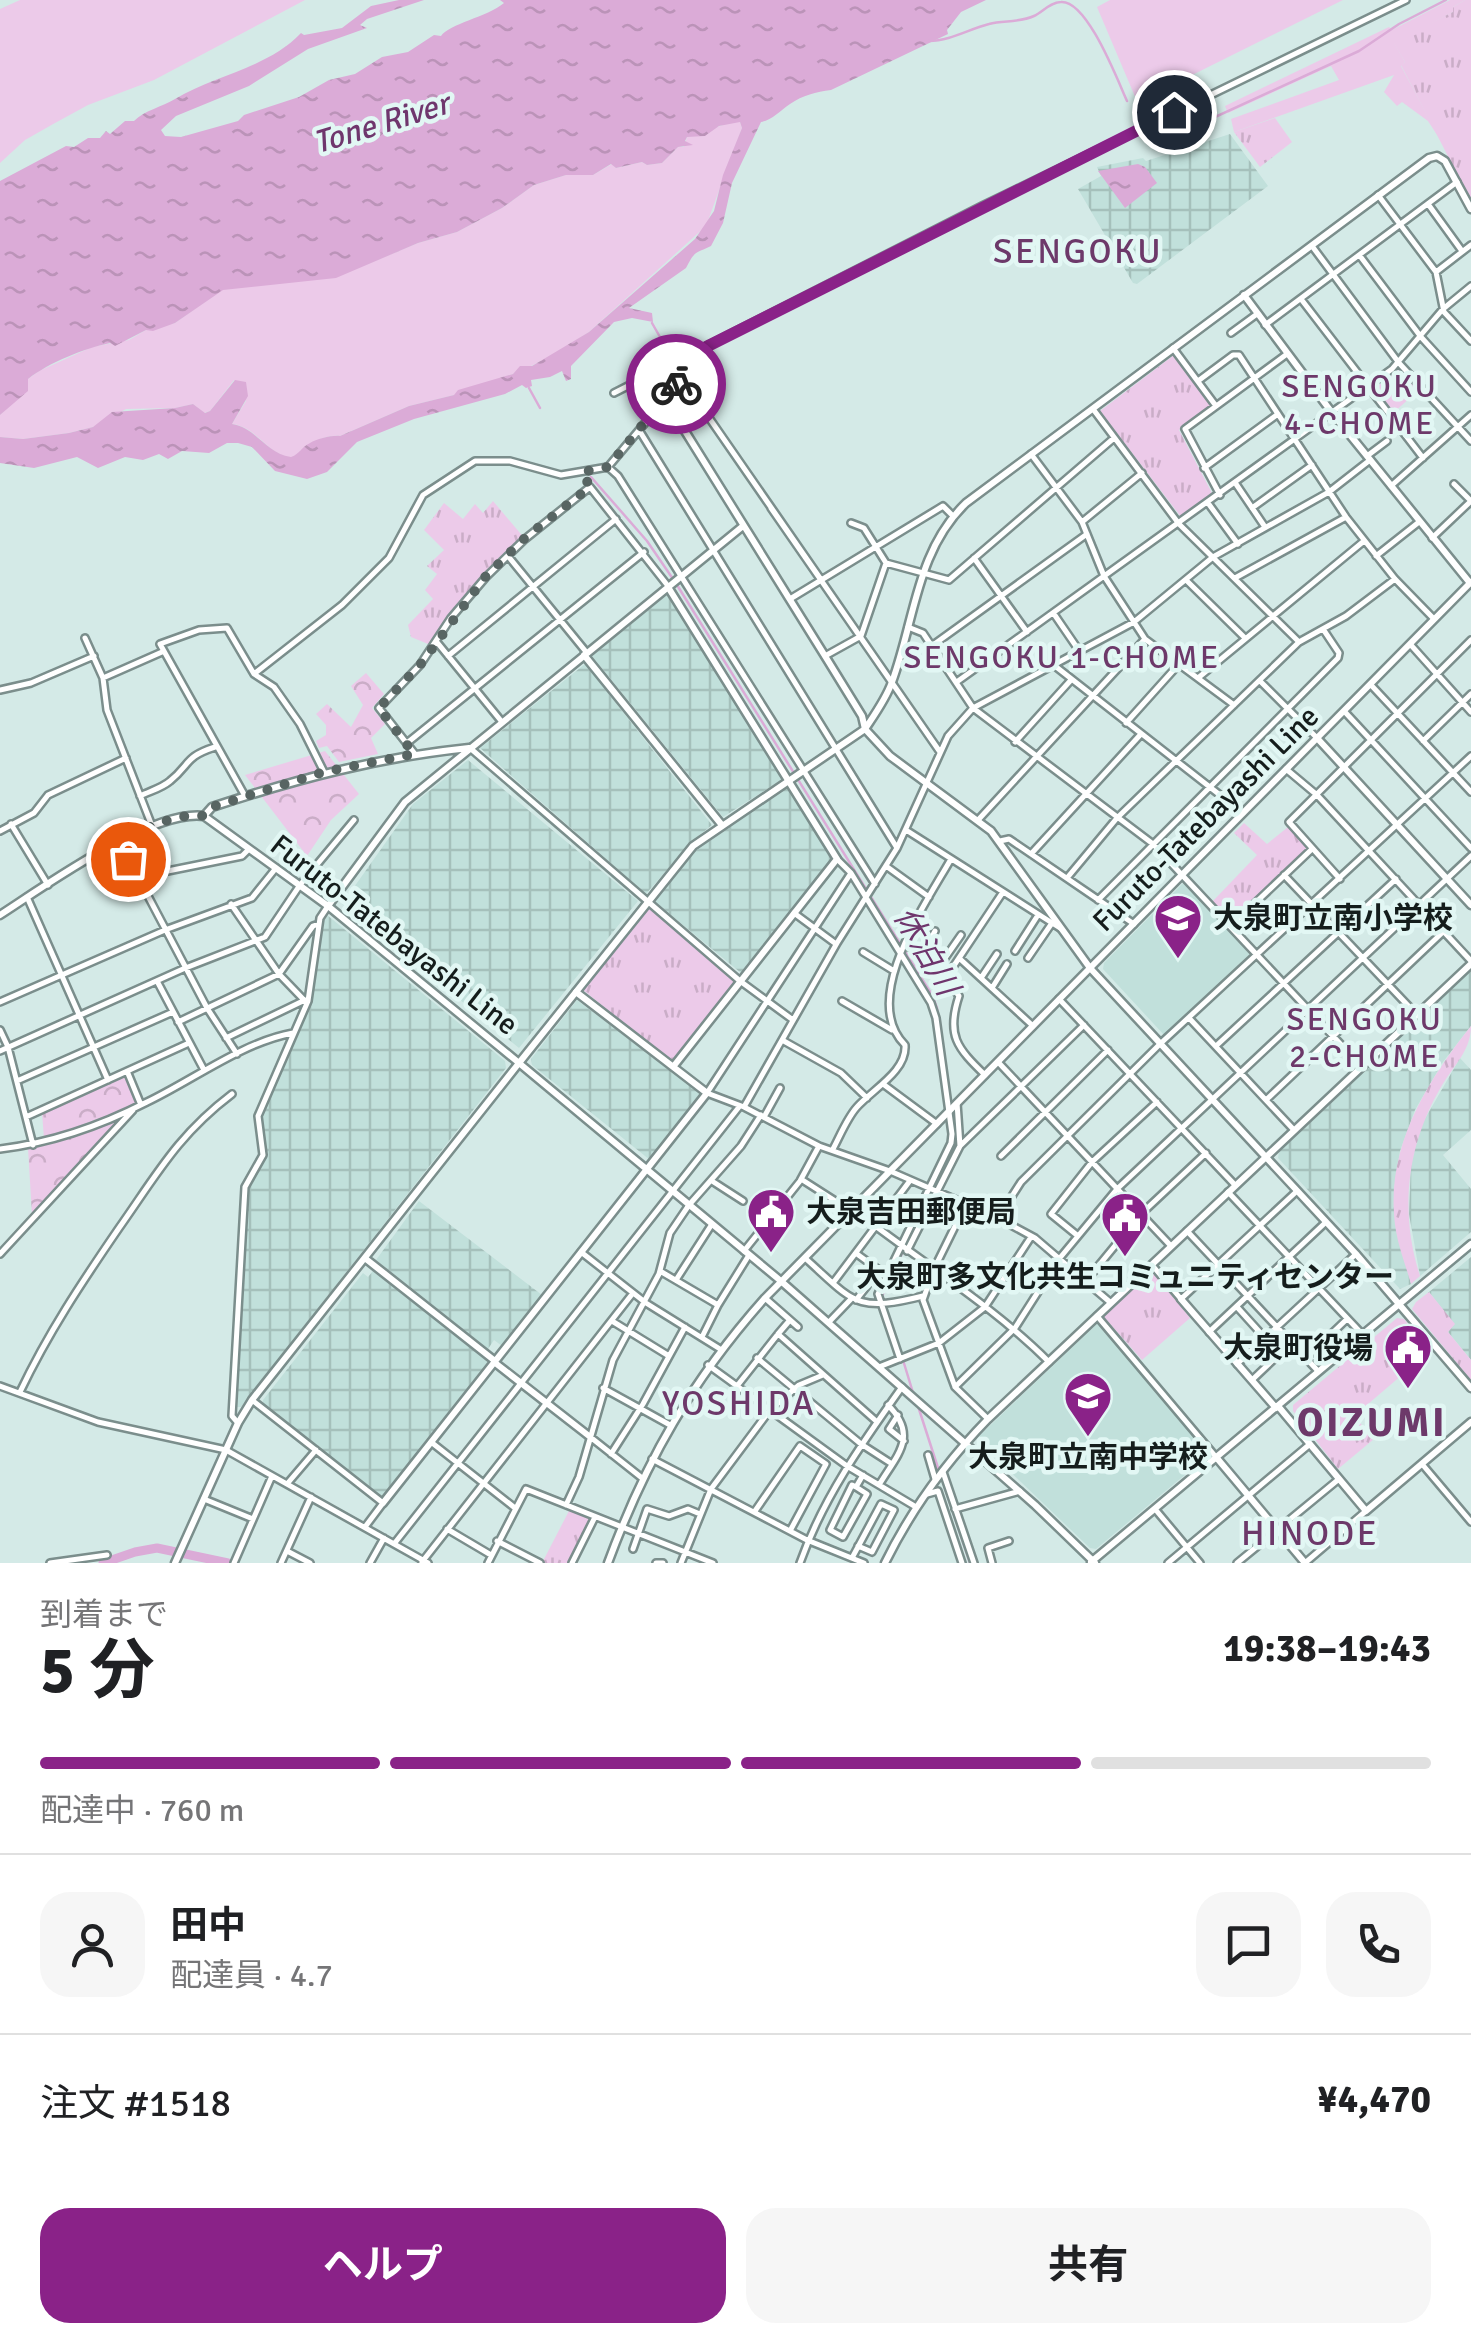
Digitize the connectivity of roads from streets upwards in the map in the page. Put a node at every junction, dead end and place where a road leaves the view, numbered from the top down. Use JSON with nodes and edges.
{"nodes":[{"id":1,"x":1406,"y":0,"type":"edge"},
{"id":2,"x":1457,"y":182,"type":"junction"},
{"id":3,"x":1378,"y":195,"type":"junction"},
{"id":4,"x":1428,"y":204,"type":"junction"},
{"id":5,"x":1471,"y":209,"type":"edge"},
{"id":6,"x":1401,"y":225,"type":"junction"},
{"id":7,"x":1311,"y":245,"type":"junction"},
{"id":8,"x":1471,"y":245,"type":"edge"},
{"id":9,"x":1462,"y":251,"type":"junction"},
{"id":10,"x":1360,"y":256,"type":"junction"},
{"id":11,"x":1436,"y":272,"type":"junction"},
{"id":12,"x":1333,"y":274,"type":"junction"},
{"id":13,"x":1471,"y":286,"type":"edge"},
{"id":14,"x":1244,"y":295,"type":"junction"},
{"id":15,"x":1300,"y":298,"type":"junction"},
{"id":16,"x":1443,"y":309,"type":"junction"},
{"id":17,"x":1257,"y":314,"type":"junction"},
{"id":18,"x":1266,"y":325,"type":"junction"},
{"id":19,"x":1231,"y":333,"type":"dead end"},
{"id":20,"x":1421,"y":337,"type":"junction"},
{"id":21,"x":1471,"y":341,"type":"edge"},
{"id":22,"x":1173,"y":348,"type":"junction"},
{"id":23,"x":1287,"y":354,"type":"junction"},
{"id":24,"x":692,"y":355,"type":"junction"},
{"id":25,"x":1400,"y":363,"type":"junction"},
{"id":26,"x":654,"y":374,"type":"junction"},
{"id":27,"x":680,"y":378,"type":"junction"},
{"id":28,"x":1254,"y":378,"type":"junction"},
{"id":29,"x":1198,"y":381,"type":"junction"},
{"id":30,"x":1368,"y":388,"type":"junction"},
{"id":31,"x":1471,"y":392,"type":"edge"},
{"id":32,"x":614,"y":393,"type":"dead end"},
{"id":33,"x":665,"y":399,"type":"junction"},
{"id":34,"x":1216,"y":406,"type":"junction"},
{"id":35,"x":1093,"y":408,"type":"junction"},
{"id":36,"x":1278,"y":414,"type":"junction"},
{"id":37,"x":1333,"y":414,"type":"junction"},
{"id":38,"x":1471,"y":415,"type":"edge"},
{"id":39,"x":1458,"y":427,"type":"junction"},
{"id":40,"x":639,"y":430,"type":"junction"},
{"id":41,"x":1114,"y":438,"type":"junction"},
{"id":42,"x":1296,"y":440,"type":"junction"},
{"id":43,"x":1387,"y":441,"type":"dead end"},
{"id":44,"x":1471,"y":441,"type":"edge"},
{"id":45,"x":1030,"y":454,"type":"junction"},
{"id":46,"x":1368,"y":458,"type":"junction"},
{"id":47,"x":1423,"y":458,"type":"junction"},
{"id":48,"x":1312,"y":465,"type":"junction"},
{"id":49,"x":608,"y":467,"type":"junction"},
{"id":50,"x":1204,"y":468,"type":"junction"},
{"id":51,"x":582,"y":472,"type":"junction"},
{"id":52,"x":1142,"y":474,"type":"junction"},
{"id":53,"x":1236,"y":484,"type":"junction"},
{"id":54,"x":1454,"y":484,"type":"dead end"},
{"id":55,"x":1391,"y":486,"type":"junction"},
{"id":56,"x":590,"y":487,"type":"junction"},
{"id":57,"x":1057,"y":488,"type":"junction"},
{"id":58,"x":1330,"y":492,"type":"junction"},
{"id":59,"x":1220,"y":495,"type":"junction"},
{"id":60,"x":1471,"y":501,"type":"edge"},
{"id":61,"x":1208,"y":503,"type":"junction"},
{"id":62,"x":1252,"y":508,"type":"junction"},
{"id":63,"x":953,"y":516,"type":"junction"},
{"id":64,"x":1346,"y":517,"type":"junction"},
{"id":65,"x":616,"y":519,"type":"junction"},
{"id":66,"x":1082,"y":522,"type":"junction"},
{"id":67,"x":1419,"y":522,"type":"junction"},
{"id":68,"x":850,"y":523,"type":"dead end"},
{"id":69,"x":1180,"y":524,"type":"junction"},
{"id":70,"x":743,"y":526,"type":"junction"},
{"id":71,"x":1266,"y":528,"type":"junction"},
{"id":72,"x":1087,"y":534,"type":"junction"},
{"id":73,"x":1432,"y":538,"type":"junction"},
{"id":74,"x":1364,"y":540,"type":"junction"},
{"id":75,"x":1238,"y":544,"type":"junction"},
{"id":76,"x":876,"y":548,"type":"junction"},
{"id":77,"x":712,"y":550,"type":"junction"},
{"id":78,"x":644,"y":552,"type":"junction"},
{"id":79,"x":508,"y":556,"type":"junction"},
{"id":80,"x":1376,"y":556,"type":"junction"},
{"id":81,"x":974,"y":558,"type":"junction"},
{"id":82,"x":1213,"y":558,"type":"junction"},
{"id":83,"x":886,"y":564,"type":"junction"},
{"id":84,"x":922,"y":574,"type":"junction"},
{"id":85,"x":681,"y":576,"type":"junction"},
{"id":86,"x":1104,"y":576,"type":"junction"},
{"id":87,"x":1236,"y":578,"type":"junction"},
{"id":88,"x":1186,"y":580,"type":"junction"},
{"id":89,"x":1395,"y":580,"type":"junction"},
{"id":90,"x":822,"y":581,"type":"junction"},
{"id":91,"x":1471,"y":583,"type":"edge"},
{"id":92,"x":533,"y":586,"type":"junction"},
{"id":93,"x":669,"y":586,"type":"junction"},
{"id":94,"x":1002,"y":596,"type":"junction"},
{"id":95,"x":790,"y":599,"type":"junction"},
{"id":96,"x":1054,"y":613,"type":"junction"},
{"id":97,"x":1272,"y":615,"type":"junction"},
{"id":98,"x":1434,"y":619,"type":"junction"},
{"id":99,"x":560,"y":620,"type":"junction"},
{"id":100,"x":1134,"y":622,"type":"junction"},
{"id":101,"x":908,"y":627,"type":"junction"},
{"id":102,"x":1323,"y":629,"type":"junction"},
{"id":103,"x":1027,"y":632,"type":"junction"},
{"id":104,"x":861,"y":636,"type":"junction"},
{"id":105,"x":1244,"y":637,"type":"junction"},
{"id":106,"x":86,"y":638,"type":"dead end"},
{"id":107,"x":1145,"y":639,"type":"junction"},
{"id":108,"x":1471,"y":640,"type":"edge"},
{"id":109,"x":436,"y":641,"type":"junction"},
{"id":110,"x":1299,"y":642,"type":"junction"},
{"id":111,"x":1410,"y":644,"type":"junction"},
{"id":112,"x":933,"y":646,"type":"junction"},
{"id":113,"x":162,"y":652,"type":"junction"},
{"id":114,"x":1080,"y":652,"type":"junction"},
{"id":115,"x":586,"y":654,"type":"junction"},
{"id":116,"x":94,"y":656,"type":"junction"},
{"id":117,"x":448,"y":656,"type":"junction"},
{"id":118,"x":825,"y":656,"type":"junction"},
{"id":119,"x":1179,"y":664,"type":"junction"},
{"id":120,"x":1054,"y":666,"type":"junction"},
{"id":121,"x":254,"y":674,"type":"junction"},
{"id":122,"x":1437,"y":674,"type":"junction"},
{"id":123,"x":104,"y":678,"type":"junction"},
{"id":124,"x":1198,"y":678,"type":"junction"},
{"id":125,"x":1071,"y":680,"type":"junction"},
{"id":126,"x":1260,"y":681,"type":"junction"},
{"id":127,"x":892,"y":682,"type":"junction"},
{"id":128,"x":958,"y":682,"type":"junction"},
{"id":129,"x":1370,"y":684,"type":"junction"},
{"id":130,"x":475,"y":688,"type":"junction"},
{"id":131,"x":0,"y":690,"type":"edge"},
{"id":132,"x":1471,"y":694,"type":"edge"},
{"id":133,"x":1092,"y":697,"type":"junction"},
{"id":134,"x":1462,"y":703,"type":"junction"},
{"id":135,"x":1234,"y":706,"type":"junction"},
{"id":136,"x":973,"y":708,"type":"junction"},
{"id":137,"x":1287,"y":709,"type":"junction"},
{"id":138,"x":1344,"y":711,"type":"junction"},
{"id":139,"x":1471,"y":712,"type":"edge"},
{"id":140,"x":1398,"y":714,"type":"junction"},
{"id":141,"x":502,"y":722,"type":"junction"},
{"id":142,"x":1126,"y":723,"type":"junction"},
{"id":143,"x":865,"y":729,"type":"junction"},
{"id":144,"x":1141,"y":734,"type":"junction"},
{"id":145,"x":1317,"y":738,"type":"junction"},
{"id":146,"x":1372,"y":740,"type":"junction"},
{"id":147,"x":1423,"y":741,"type":"junction"},
{"id":148,"x":1014,"y":742,"type":"junction"},
{"id":149,"x":408,"y":743,"type":"junction"},
{"id":150,"x":216,"y":747,"type":"junction"},
{"id":151,"x":470,"y":748,"type":"junction"},
{"id":152,"x":835,"y":750,"type":"junction"},
{"id":153,"x":940,"y":752,"type":"junction"},
{"id":154,"x":414,"y":754,"type":"junction"},
{"id":155,"x":1471,"y":756,"type":"edge"},
{"id":156,"x":126,"y":758,"type":"junction"},
{"id":157,"x":1036,"y":758,"type":"junction"},
{"id":158,"x":1177,"y":760,"type":"junction"},
{"id":159,"x":1344,"y":768,"type":"junction"},
{"id":160,"x":1286,"y":769,"type":"junction"},
{"id":161,"x":803,"y":771,"type":"junction"},
{"id":162,"x":324,"y":772,"type":"junction"},
{"id":163,"x":1453,"y":773,"type":"junction"},
{"id":164,"x":789,"y":780,"type":"junction"},
{"id":165,"x":927,"y":783,"type":"junction"},
{"id":166,"x":1210,"y":787,"type":"junction"},
{"id":167,"x":1471,"y":792,"type":"edge"},
{"id":168,"x":1086,"y":794,"type":"junction"},
{"id":169,"x":1317,"y":794,"type":"junction"},
{"id":170,"x":140,"y":796,"type":"junction"},
{"id":171,"x":245,"y":796,"type":"junction"},
{"id":172,"x":1426,"y":799,"type":"junction"},
{"id":173,"x":1243,"y":813,"type":"junction"},
{"id":174,"x":204,"y":816,"type":"junction"},
{"id":175,"x":1118,"y":818,"type":"junction"},
{"id":176,"x":354,"y":820,"type":"dead end"},
{"id":177,"x":979,"y":820,"type":"junction"},
{"id":178,"x":11,"y":824,"type":"junction"},
{"id":179,"x":721,"y":824,"type":"junction"},
{"id":180,"x":152,"y":826,"type":"junction"},
{"id":181,"x":1398,"y":826,"type":"junction"},
{"id":182,"x":906,"y":830,"type":"junction"},
{"id":183,"x":0,"y":831,"type":"edge"},
{"id":184,"x":119,"y":841,"type":"junction"},
{"id":185,"x":1000,"y":841,"type":"junction"},
{"id":186,"x":1153,"y":844,"type":"junction"},
{"id":187,"x":897,"y":848,"type":"junction"},
{"id":188,"x":1312,"y":848,"type":"junction"},
{"id":189,"x":1471,"y":848,"type":"edge"},
{"id":190,"x":250,"y":849,"type":"junction"},
{"id":191,"x":1370,"y":852,"type":"junction"},
{"id":192,"x":1031,"y":854,"type":"junction"},
{"id":193,"x":1471,"y":856,"type":"edge"},
{"id":194,"x":837,"y":859,"type":"junction"},
{"id":195,"x":951,"y":859,"type":"junction"},
{"id":196,"x":886,"y":866,"type":"junction"},
{"id":197,"x":276,"y":868,"type":"junction"},
{"id":198,"x":850,"y":872,"type":"junction"},
{"id":199,"x":1182,"y":874,"type":"junction"},
{"id":200,"x":1284,"y":875,"type":"junction"},
{"id":201,"x":138,"y":877,"type":"junction"},
{"id":202,"x":1067,"y":878,"type":"junction"},
{"id":203,"x":1340,"y":879,"type":"junction"},
{"id":204,"x":1396,"y":879,"type":"junction"},
{"id":205,"x":1447,"y":880,"type":"junction"},
{"id":206,"x":875,"y":884,"type":"junction"},
{"id":207,"x":48,"y":885,"type":"junction"},
{"id":208,"x":300,"y":885,"type":"junction"},
{"id":209,"x":1003,"y":892,"type":"junction"},
{"id":210,"x":868,"y":896,"type":"junction"},
{"id":211,"x":930,"y":897,"type":"junction"},
{"id":212,"x":27,"y":898,"type":"junction"},
{"id":213,"x":1098,"y":900,"type":"junction"},
{"id":214,"x":646,"y":902,"type":"junction"},
{"id":215,"x":231,"y":904,"type":"junction"},
{"id":216,"x":1312,"y":904,"type":"junction"},
{"id":217,"x":328,"y":906,"type":"junction"},
{"id":218,"x":1420,"y":906,"type":"junction"},
{"id":219,"x":1471,"y":906,"type":"edge"},
{"id":220,"x":794,"y":914,"type":"junction"},
{"id":221,"x":0,"y":915,"type":"edge"},
{"id":222,"x":1038,"y":915,"type":"junction"},
{"id":223,"x":1052,"y":923,"type":"junction"},
{"id":224,"x":319,"y":924,"type":"junction"},
{"id":225,"x":1134,"y":924,"type":"junction"},
{"id":226,"x":1230,"y":926,"type":"junction"},
{"id":227,"x":816,"y":929,"type":"junction"},
{"id":228,"x":165,"y":930,"type":"junction"},
{"id":229,"x":1064,"y":930,"type":"junction"},
{"id":230,"x":936,"y":931,"type":"dead end"},
{"id":231,"x":1338,"y":931,"type":"junction"},
{"id":232,"x":1444,"y":931,"type":"junction"},
{"id":233,"x":960,"y":935,"type":"dead end"},
{"id":234,"x":256,"y":940,"type":"junction"},
{"id":235,"x":836,"y":944,"type":"junction"},
{"id":236,"x":906,"y":944,"type":"junction"},
{"id":237,"x":1015,"y":951,"type":"dead end"},
{"id":238,"x":863,"y":952,"type":"dead end"},
{"id":239,"x":901,"y":952,"type":"junction"},
{"id":240,"x":997,"y":954,"type":"dead end"},
{"id":241,"x":1256,"y":955,"type":"junction"},
{"id":242,"x":959,"y":958,"type":"junction"},
{"id":243,"x":1028,"y":958,"type":"dead end"},
{"id":244,"x":1362,"y":958,"type":"junction"},
{"id":245,"x":920,"y":959,"type":"junction"},
{"id":246,"x":1471,"y":962,"type":"edge"},
{"id":247,"x":1007,"y":964,"type":"dead end"},
{"id":248,"x":186,"y":968,"type":"junction"},
{"id":249,"x":1090,"y":968,"type":"junction"},
{"id":250,"x":894,"y":970,"type":"junction"},
{"id":251,"x":936,"y":972,"type":"junction"},
{"id":252,"x":279,"y":974,"type":"junction"},
{"id":253,"x":62,"y":975,"type":"junction"},
{"id":254,"x":981,"y":978,"type":"junction"},
{"id":255,"x":945,"y":979,"type":"junction"},
{"id":256,"x":157,"y":981,"type":"junction"},
{"id":257,"x":740,"y":981,"type":"junction"},
{"id":258,"x":1283,"y":983,"type":"junction"},
{"id":259,"x":1388,"y":984,"type":"junction"},
{"id":260,"x":992,"y":988,"type":"junction"},
{"id":261,"x":576,"y":992,"type":"junction"},
{"id":262,"x":1059,"y":999,"type":"junction"},
{"id":263,"x":306,"y":1001,"type":"junction"},
{"id":264,"x":842,"y":1001,"type":"dead end"},
{"id":265,"x":0,"y":1002,"type":"edge"},
{"id":266,"x":768,"y":1002,"type":"junction"},
{"id":267,"x":207,"y":1008,"type":"junction"},
{"id":268,"x":1308,"y":1010,"type":"junction"},
{"id":269,"x":173,"y":1012,"type":"junction"},
{"id":270,"x":79,"y":1015,"type":"junction"},
{"id":271,"x":1417,"y":1015,"type":"junction"},
{"id":272,"x":1189,"y":1018,"type":"junction"},
{"id":273,"x":793,"y":1020,"type":"junction"},
{"id":274,"x":178,"y":1022,"type":"junction"},
{"id":275,"x":1084,"y":1025,"type":"junction"},
{"id":276,"x":1034,"y":1026,"type":"junction"},
{"id":277,"x":0,"y":1030,"type":"edge"},
{"id":278,"x":892,"y":1030,"type":"junction"},
{"id":279,"x":293,"y":1033,"type":"junction"},
{"id":280,"x":1334,"y":1037,"type":"junction"},
{"id":281,"x":226,"y":1038,"type":"junction"},
{"id":282,"x":782,"y":1040,"type":"junction"},
{"id":283,"x":189,"y":1043,"type":"junction"},
{"id":284,"x":1160,"y":1044,"type":"junction"},
{"id":285,"x":1216,"y":1046,"type":"junction"},
{"id":286,"x":8,"y":1047,"type":"junction"},
{"id":287,"x":94,"y":1048,"type":"junction"},
{"id":288,"x":1108,"y":1050,"type":"junction"},
{"id":289,"x":0,"y":1051,"type":"edge"},
{"id":290,"x":237,"y":1054,"type":"junction"},
{"id":291,"x":998,"y":1062,"type":"junction"},
{"id":292,"x":519,"y":1064,"type":"junction"},
{"id":293,"x":673,"y":1067,"type":"junction"},
{"id":294,"x":1362,"y":1067,"type":"junction"},
{"id":295,"x":204,"y":1070,"type":"junction"},
{"id":296,"x":127,"y":1071,"type":"junction"},
{"id":297,"x":1130,"y":1073,"type":"junction"},
{"id":298,"x":1241,"y":1074,"type":"junction"},
{"id":299,"x":984,"y":1075,"type":"junction"},
{"id":300,"x":108,"y":1080,"type":"junction"},
{"id":301,"x":17,"y":1081,"type":"junction"},
{"id":302,"x":883,"y":1084,"type":"junction"},
{"id":303,"x":1021,"y":1086,"type":"junction"},
{"id":304,"x":780,"y":1088,"type":"dead end"},
{"id":305,"x":707,"y":1093,"type":"junction"},
{"id":306,"x":232,"y":1094,"type":"dead end"},
{"id":307,"x":867,"y":1098,"type":"junction"},
{"id":308,"x":1212,"y":1100,"type":"junction"},
{"id":309,"x":1266,"y":1100,"type":"junction"},
{"id":310,"x":1156,"y":1102,"type":"junction"},
{"id":311,"x":141,"y":1105,"type":"junction"},
{"id":312,"x":742,"y":1107,"type":"junction"},
{"id":313,"x":952,"y":1108,"type":"junction"},
{"id":314,"x":134,"y":1109,"type":"junction"},
{"id":315,"x":1046,"y":1112,"type":"junction"},
{"id":316,"x":762,"y":1116,"type":"junction"},
{"id":317,"x":26,"y":1117,"type":"junction"},
{"id":318,"x":937,"y":1124,"type":"junction"},
{"id":319,"x":1182,"y":1128,"type":"junction"},
{"id":320,"x":1294,"y":1130,"type":"junction"},
{"id":321,"x":1068,"y":1136,"type":"junction"},
{"id":322,"x":33,"y":1145,"type":"junction"},
{"id":323,"x":819,"y":1146,"type":"junction"},
{"id":324,"x":960,"y":1146,"type":"junction"},
{"id":325,"x":0,"y":1148,"type":"edge"},
{"id":326,"x":833,"y":1149,"type":"junction"},
{"id":327,"x":1206,"y":1153,"type":"junction"},
{"id":328,"x":1001,"y":1156,"type":"dead end"},
{"id":329,"x":1266,"y":1157,"type":"junction"},
{"id":330,"x":1092,"y":1162,"type":"junction"},
{"id":331,"x":646,"y":1169,"type":"junction"},
{"id":332,"x":890,"y":1172,"type":"junction"},
{"id":333,"x":801,"y":1179,"type":"junction"},
{"id":334,"x":712,"y":1180,"type":"junction"},
{"id":335,"x":910,"y":1181,"type":"junction"},
{"id":336,"x":1236,"y":1185,"type":"junction"},
{"id":337,"x":1117,"y":1189,"type":"junction"},
{"id":338,"x":932,"y":1190,"type":"junction"},
{"id":339,"x":672,"y":1191,"type":"junction"},
{"id":340,"x":1297,"y":1191,"type":"junction"},
{"id":341,"x":1228,"y":1192,"type":"junction"},
{"id":342,"x":743,"y":1202,"type":"dead end"},
{"id":343,"x":966,"y":1204,"type":"junction"},
{"id":344,"x":690,"y":1205,"type":"junction"},
{"id":345,"x":852,"y":1210,"type":"junction"},
{"id":346,"x":1141,"y":1214,"type":"junction"},
{"id":347,"x":998,"y":1218,"type":"junction"},
{"id":348,"x":1326,"y":1222,"type":"junction"},
{"id":349,"x":712,"y":1224,"type":"junction"},
{"id":350,"x":1260,"y":1226,"type":"junction"},
{"id":351,"x":877,"y":1228,"type":"junction"},
{"id":352,"x":1187,"y":1231,"type":"junction"},
{"id":353,"x":1032,"y":1236,"type":"junction"},
{"id":354,"x":1078,"y":1236,"type":"junction"},
{"id":355,"x":1471,"y":1244,"type":"edge"},
{"id":356,"x":1172,"y":1246,"type":"junction"},
{"id":357,"x":904,"y":1249,"type":"junction"},
{"id":358,"x":581,"y":1252,"type":"junction"},
{"id":359,"x":746,"y":1253,"type":"junction"},
{"id":360,"x":0,"y":1254,"type":"edge"},
{"id":361,"x":856,"y":1254,"type":"junction"},
{"id":362,"x":1356,"y":1254,"type":"junction"},
{"id":363,"x":1289,"y":1257,"type":"junction"},
{"id":364,"x":805,"y":1258,"type":"junction"},
{"id":365,"x":366,"y":1259,"type":"junction"},
{"id":366,"x":1059,"y":1259,"type":"junction"},
{"id":367,"x":1152,"y":1265,"type":"junction"},
{"id":368,"x":1220,"y":1265,"type":"junction"},
{"id":369,"x":660,"y":1270,"type":"junction"},
{"id":370,"x":933,"y":1270,"type":"junction"},
{"id":371,"x":608,"y":1273,"type":"junction"},
{"id":372,"x":886,"y":1275,"type":"junction"},
{"id":373,"x":676,"y":1280,"type":"junction"},
{"id":374,"x":1086,"y":1281,"type":"junction"},
{"id":375,"x":782,"y":1282,"type":"junction"},
{"id":376,"x":833,"y":1283,"type":"junction"},
{"id":377,"x":867,"y":1286,"type":"dead end"},
{"id":378,"x":1318,"y":1288,"type":"junction"},
{"id":379,"x":634,"y":1294,"type":"junction"},
{"id":380,"x":923,"y":1296,"type":"junction"},
{"id":381,"x":1248,"y":1296,"type":"junction"},
{"id":382,"x":765,"y":1298,"type":"junction"},
{"id":383,"x":1182,"y":1299,"type":"junction"},
{"id":384,"x":854,"y":1300,"type":"junction"},
{"id":385,"x":646,"y":1303,"type":"junction"},
{"id":386,"x":1111,"y":1303,"type":"junction"},
{"id":387,"x":1400,"y":1303,"type":"junction"},
{"id":388,"x":718,"y":1305,"type":"junction"},
{"id":389,"x":883,"y":1305,"type":"junction"},
{"id":390,"x":1236,"y":1306,"type":"junction"},
{"id":391,"x":985,"y":1307,"type":"junction"},
{"id":392,"x":1097,"y":1316,"type":"junction"},
{"id":393,"x":1348,"y":1319,"type":"junction"},
{"id":394,"x":790,"y":1320,"type":"junction"},
{"id":395,"x":612,"y":1321,"type":"junction"},
{"id":396,"x":828,"y":1322,"type":"junction"},
{"id":397,"x":685,"y":1326,"type":"junction"},
{"id":398,"x":798,"y":1326,"type":"dead end"},
{"id":399,"x":1015,"y":1328,"type":"junction"},
{"id":400,"x":1277,"y":1328,"type":"junction"},
{"id":401,"x":628,"y":1332,"type":"junction"},
{"id":402,"x":1210,"y":1332,"type":"junction"},
{"id":403,"x":778,"y":1334,"type":"junction"},
{"id":404,"x":1363,"y":1335,"type":"junction"},
{"id":405,"x":702,"y":1338,"type":"junction"},
{"id":406,"x":1265,"y":1338,"type":"junction"},
{"id":407,"x":1292,"y":1342,"type":"junction"},
{"id":408,"x":938,"y":1343,"type":"junction"},
{"id":409,"x":720,"y":1349,"type":"junction"},
{"id":410,"x":669,"y":1356,"type":"junction"},
{"id":411,"x":757,"y":1358,"type":"junction"},
{"id":412,"x":902,"y":1358,"type":"junction"},
{"id":413,"x":1306,"y":1358,"type":"junction"},
{"id":414,"x":494,"y":1362,"type":"junction"},
{"id":415,"x":1049,"y":1362,"type":"junction"},
{"id":416,"x":1237,"y":1364,"type":"junction"},
{"id":417,"x":708,"y":1365,"type":"junction"},
{"id":418,"x":879,"y":1367,"type":"junction"},
{"id":419,"x":1319,"y":1372,"type":"junction"},
{"id":420,"x":824,"y":1375,"type":"junction"},
{"id":421,"x":1252,"y":1380,"type":"junction"},
{"id":422,"x":521,"y":1383,"type":"junction"},
{"id":423,"x":0,"y":1386,"type":"edge"},
{"id":424,"x":736,"y":1386,"type":"junction"},
{"id":425,"x":902,"y":1387,"type":"junction"},
{"id":426,"x":955,"y":1387,"type":"junction"},
{"id":427,"x":603,"y":1388,"type":"junction"},
{"id":428,"x":795,"y":1388,"type":"junction"},
{"id":429,"x":1471,"y":1388,"type":"edge"},
{"id":430,"x":20,"y":1392,"type":"junction"},
{"id":431,"x":252,"y":1400,"type":"junction"},
{"id":432,"x":546,"y":1404,"type":"junction"},
{"id":433,"x":888,"y":1406,"type":"junction"},
{"id":434,"x":1277,"y":1407,"type":"junction"},
{"id":435,"x":641,"y":1408,"type":"junction"},
{"id":436,"x":770,"y":1410,"type":"junction"},
{"id":437,"x":898,"y":1416,"type":"junction"},
{"id":438,"x":988,"y":1418,"type":"junction"},
{"id":439,"x":876,"y":1422,"type":"junction"},
{"id":440,"x":1471,"y":1422,"type":"edge"},
{"id":441,"x":238,"y":1424,"type":"junction"},
{"id":442,"x":670,"y":1424,"type":"junction"},
{"id":443,"x":589,"y":1436,"type":"junction"},
{"id":444,"x":904,"y":1441,"type":"junction"},
{"id":445,"x":431,"y":1442,"type":"junction"},
{"id":446,"x":965,"y":1443,"type":"junction"},
{"id":447,"x":862,"y":1444,"type":"junction"},
{"id":448,"x":1310,"y":1444,"type":"junction"},
{"id":449,"x":226,"y":1450,"type":"junction"},
{"id":450,"x":316,"y":1450,"type":"junction"},
{"id":451,"x":611,"y":1454,"type":"junction"},
{"id":452,"x":928,"y":1454,"type":"dead end"},
{"id":453,"x":1216,"y":1457,"type":"junction"},
{"id":454,"x":652,"y":1458,"type":"junction"},
{"id":455,"x":458,"y":1463,"type":"junction"},
{"id":456,"x":892,"y":1464,"type":"junction"},
{"id":457,"x":1422,"y":1464,"type":"junction"},
{"id":458,"x":847,"y":1466,"type":"junction"},
{"id":459,"x":939,"y":1474,"type":"junction"},
{"id":460,"x":863,"y":1475,"type":"junction"},
{"id":461,"x":272,"y":1476,"type":"junction"},
{"id":462,"x":642,"y":1478,"type":"junction"},
{"id":463,"x":1339,"y":1478,"type":"junction"},
{"id":464,"x":484,"y":1483,"type":"junction"},
{"id":465,"x":288,"y":1484,"type":"junction"},
{"id":466,"x":879,"y":1485,"type":"junction"},
{"id":467,"x":856,"y":1487,"type":"junction"},
{"id":468,"x":710,"y":1489,"type":"junction"},
{"id":469,"x":1020,"y":1491,"type":"junction"},
{"id":470,"x":924,"y":1494,"type":"junction"},
{"id":471,"x":1249,"y":1496,"type":"junction"},
{"id":472,"x":310,"y":1497,"type":"junction"},
{"id":473,"x":204,"y":1499,"type":"junction"},
{"id":474,"x":383,"y":1503,"type":"junction"},
{"id":475,"x":566,"y":1504,"type":"junction"},
{"id":476,"x":916,"y":1507,"type":"junction"},
{"id":477,"x":515,"y":1508,"type":"junction"},
{"id":478,"x":954,"y":1509,"type":"junction"},
{"id":479,"x":1155,"y":1509,"type":"junction"},
{"id":480,"x":1366,"y":1511,"type":"junction"},
{"id":481,"x":754,"y":1512,"type":"junction"},
{"id":482,"x":857,"y":1512,"type":"junction"},
{"id":483,"x":700,"y":1514,"type":"junction"},
{"id":484,"x":595,"y":1517,"type":"junction"},
{"id":485,"x":253,"y":1520,"type":"junction"},
{"id":486,"x":872,"y":1520,"type":"junction"},
{"id":487,"x":1471,"y":1522,"type":"edge"},
{"id":488,"x":364,"y":1528,"type":"junction"},
{"id":489,"x":621,"y":1528,"type":"junction"},
{"id":490,"x":447,"y":1530,"type":"junction"},
{"id":491,"x":790,"y":1530,"type":"junction"},
{"id":492,"x":1277,"y":1530,"type":"junction"},
{"id":493,"x":638,"y":1534,"type":"junction"},
{"id":494,"x":384,"y":1538,"type":"junction"},
{"id":495,"x":807,"y":1540,"type":"junction"},
{"id":496,"x":1009,"y":1540,"type":"dead end"},
{"id":497,"x":497,"y":1541,"type":"junction"},
{"id":498,"x":394,"y":1544,"type":"junction"},
{"id":499,"x":858,"y":1546,"type":"junction"},
{"id":500,"x":1187,"y":1547,"type":"junction"},
{"id":501,"x":632,"y":1549,"type":"dead end"},
{"id":502,"x":287,"y":1551,"type":"junction"},
{"id":503,"x":108,"y":1554,"type":"dead end"},
{"id":504,"x":685,"y":1554,"type":"junction"},
{"id":505,"x":491,"y":1555,"type":"junction"},
{"id":506,"x":852,"y":1558,"type":"junction"},
{"id":507,"x":177,"y":1560,"type":"edge"},
{"id":508,"x":236,"y":1562,"type":"edge"},
{"id":509,"x":424,"y":1562,"type":"edge"},
{"id":510,"x":1092,"y":1562,"type":"edge"},
{"id":511,"x":50,"y":1563,"type":"edge"},
{"id":512,"x":282,"y":1563,"type":"edge"},
{"id":513,"x":310,"y":1563,"type":"edge"},
{"id":514,"x":370,"y":1563,"type":"edge"},
{"id":515,"x":488,"y":1563,"type":"edge"},
{"id":516,"x":540,"y":1563,"type":"edge"},
{"id":517,"x":572,"y":1563,"type":"edge"},
{"id":518,"x":608,"y":1563,"type":"edge"},
{"id":519,"x":681,"y":1563,"type":"edge"},
{"id":520,"x":713,"y":1563,"type":"edge"},
{"id":521,"x":800,"y":1563,"type":"edge"},
{"id":522,"x":864,"y":1563,"type":"edge"},
{"id":523,"x":886,"y":1563,"type":"edge"},
{"id":524,"x":962,"y":1563,"type":"edge"},
{"id":525,"x":974,"y":1563,"type":"edge"},
{"id":526,"x":992,"y":1563,"type":"edge"},
{"id":527,"x":1168,"y":1563,"type":"edge"},
{"id":528,"x":1200,"y":1563,"type":"edge"},
{"id":529,"x":1238,"y":1563,"type":"edge"},
{"id":530,"x":1305,"y":1563,"type":"edge"}],
"edges":[{"from":1,"to":24,"type":"street"},
{"from":2,"to":3,"type":"street"},
{"from":2,"to":4,"type":"street"},
{"from":2,"to":5,"type":"street"},
{"from":3,"to":6,"type":"street"},
{"from":3,"to":7,"type":"street"},
{"from":4,"to":6,"type":"street"},
{"from":4,"to":9,"type":"street"},
{"from":6,"to":10,"type":"street"},
{"from":6,"to":11,"type":"street"},
{"from":7,"to":12,"type":"street"},
{"from":7,"to":14,"type":"street"},
{"from":8,"to":9,"type":"street"},
{"from":9,"to":11,"type":"street"},
{"from":10,"to":12,"type":"street"},
{"from":10,"to":20,"type":"street"},
{"from":11,"to":16,"type":"street"},
{"from":12,"to":15,"type":"street"},
{"from":12,"to":25,"type":"street"},
{"from":13,"to":16,"type":"street"},
{"from":14,"to":17,"type":"street"},
{"from":14,"to":22,"type":"street"},
{"from":15,"to":18,"type":"street"},
{"from":15,"to":30,"type":"street"},
{"from":16,"to":20,"type":"street"},
{"from":16,"to":21,"type":"street"},
{"from":17,"to":18,"type":"street"},
{"from":17,"to":19,"type":"street"},
{"from":18,"to":23,"type":"street"},
{"from":20,"to":25,"type":"street"},
{"from":20,"to":31,"type":"street"},
{"from":22,"to":29,"type":"street"},
{"from":22,"to":35,"type":"street"},
{"from":23,"to":28,"type":"street"},
{"from":23,"to":37,"type":"street"},
{"from":24,"to":26,"type":"street"},
{"from":24,"to":27,"type":"street"},
{"from":25,"to":30,"type":"street"},
{"from":25,"to":39,"type":"street"},
{"from":26,"to":27,"type":"street"},
{"from":26,"to":32,"type":"street"},
{"from":27,"to":33,"type":"street"},
{"from":27,"to":90,"type":"street"},
{"from":28,"to":29,"type":"street"},
{"from":28,"to":34,"type":"street"},
{"from":28,"to":36,"type":"street"},
{"from":29,"to":34,"type":"street"},
{"from":30,"to":37,"type":"street"},
{"from":30,"to":47,"type":"street"},
{"from":33,"to":40,"type":"street"},
{"from":33,"to":70,"type":"street","name":"Furuto-Tatebayashi Line"},
{"from":34,"to":50,"type":"street"},
{"from":35,"to":41,"type":"street"},
{"from":35,"to":45,"type":"street"},
{"from":36,"to":42,"type":"street"},
{"from":36,"to":50,"type":"street"},
{"from":37,"to":42,"type":"street"},
{"from":37,"to":46,"type":"street"},
{"from":38,"to":39,"type":"street"},
{"from":39,"to":44,"type":"street"},
{"from":39,"to":47,"type":"street"},
{"from":40,"to":49,"type":"street"},
{"from":40,"to":77,"type":"street"},
{"from":41,"to":52,"type":"street"},
{"from":41,"to":57,"type":"street"},
{"from":42,"to":48,"type":"street"},
{"from":42,"to":53,"type":"street"},
{"from":43,"to":46,"type":"street"},
{"from":45,"to":57,"type":"street"},
{"from":45,"to":63,"type":"street"},
{"from":46,"to":55,"type":"street"},
{"from":46,"to":58,"type":"street"},
{"from":47,"to":55,"type":"street"},
{"from":48,"to":58,"type":"street"},
{"from":48,"to":62,"type":"street"},
{"from":49,"to":51,"type":"street"},
{"from":49,"to":85,"type":"street"},
{"from":50,"to":59,"type":"street"},
{"from":51,"to":56,"type":"street"},
{"from":51,"to":121,"type":"street"},
{"from":52,"to":66,"type":"street"},
{"from":52,"to":69,"type":"street"},
{"from":53,"to":59,"type":"street"},
{"from":53,"to":62,"type":"street"},
{"from":54,"to":60,"type":"street"},
{"from":55,"to":67,"type":"street"},
{"from":56,"to":65,"type":"street"},
{"from":56,"to":79,"type":"street"},
{"from":57,"to":66,"type":"street"},
{"from":57,"to":81,"type":"street"},
{"from":58,"to":64,"type":"street"},
{"from":58,"to":71,"type":"street"},
{"from":59,"to":61,"type":"street"},
{"from":60,"to":73,"type":"street"},
{"from":61,"to":69,"type":"street"},
{"from":61,"to":75,"type":"street"},
{"from":62,"to":71,"type":"street"},
{"from":63,"to":76,"type":"street"},
{"from":63,"to":84,"type":"street"},
{"from":64,"to":74,"type":"street"},
{"from":64,"to":87,"type":"street"},
{"from":65,"to":78,"type":"street"},
{"from":65,"to":92,"type":"street"},
{"from":66,"to":72,"type":"street"},
{"from":67,"to":73,"type":"street"},
{"from":67,"to":80,"type":"street"},
{"from":68,"to":76,"type":"street"},
{"from":69,"to":82,"type":"street"},
{"from":69,"to":86,"type":"street"},
{"from":70,"to":77,"type":"street"},
{"from":70,"to":95,"type":"street","name":"Furuto-Tatebayashi Line"},
{"from":71,"to":75,"type":"street"},
{"from":72,"to":86,"type":"street"},
{"from":72,"to":94,"type":"street"},
{"from":73,"to":91,"type":"street"},
{"from":74,"to":80,"type":"street"},
{"from":74,"to":97,"type":"street"},
{"from":75,"to":82,"type":"street"},
{"from":76,"to":83,"type":"street"},
{"from":76,"to":90,"type":"street"},
{"from":77,"to":85,"type":"street"},
{"from":77,"to":152,"type":"street"},
{"from":78,"to":93,"type":"street"},
{"from":78,"to":99,"type":"street"},
{"from":79,"to":92,"type":"street"},
{"from":79,"to":109,"type":"street"},
{"from":80,"to":89,"type":"street"},
{"from":81,"to":84,"type":"street"},
{"from":81,"to":94,"type":"street"},
{"from":82,"to":87,"type":"street"},
{"from":82,"to":88,"type":"street"},
{"from":83,"to":84,"type":"street"},
{"from":83,"to":104,"type":"street"},
{"from":84,"to":101,"type":"street"},
{"from":85,"to":93,"type":"street"},
{"from":85,"to":161,"type":"street"},
{"from":86,"to":96,"type":"street"},
{"from":86,"to":100,"type":"street"},
{"from":87,"to":97,"type":"street"},
{"from":88,"to":100,"type":"street"},
{"from":88,"to":105,"type":"street"},
{"from":89,"to":98,"type":"street"},
{"from":89,"to":102,"type":"street"},
{"from":90,"to":95,"type":"street"},
{"from":90,"to":104,"type":"street"},
{"from":91,"to":98,"type":"street","name":"Furuto-Tatebayashi Line"},
{"from":92,"to":99,"type":"street"},
{"from":92,"to":117,"type":"street"},
{"from":93,"to":115,"type":"street"},
{"from":93,"to":164,"type":"street"},
{"from":94,"to":103,"type":"street"},
{"from":94,"to":112,"type":"street"},
{"from":95,"to":118,"type":"street","name":"Furuto-Tatebayashi Line"},
{"from":96,"to":103,"type":"street"},
{"from":96,"to":114,"type":"street"},
{"from":97,"to":105,"type":"street"},
{"from":97,"to":110,"type":"street"},
{"from":98,"to":111,"type":"street","name":"Furuto-Tatebayashi Line"},
{"from":99,"to":115,"type":"street"},
{"from":99,"to":130,"type":"street"},
{"from":100,"to":107,"type":"street"},
{"from":100,"to":114,"type":"street"},
{"from":101,"to":112,"type":"street"},
{"from":101,"to":127,"type":"street"},
{"from":102,"to":110,"type":"street"},
{"from":102,"to":137,"type":"street"},
{"from":103,"to":128,"type":"street"},
{"from":104,"to":118,"type":"street"},
{"from":104,"to":127,"type":"street"},
{"from":105,"to":124,"type":"street"},
{"from":106,"to":116,"type":"street"},
{"from":107,"to":119,"type":"street"},
{"from":107,"to":133,"type":"street"},
{"from":108,"to":122,"type":"street"},
{"from":109,"to":117,"type":"street"},
{"from":109,"to":149,"type":"street"},
{"from":110,"to":126,"type":"street"},
{"from":111,"to":122,"type":"street"},
{"from":111,"to":129,"type":"street","name":"Furuto-Tatebayashi Line"},
{"from":112,"to":128,"type":"street"},
{"from":113,"to":121,"type":"street"},
{"from":113,"to":123,"type":"street"},
{"from":113,"to":150,"type":"street"},
{"from":114,"to":120,"type":"street"},
{"from":115,"to":141,"type":"street"},
{"from":115,"to":179,"type":"street"},
{"from":116,"to":123,"type":"street"},
{"from":116,"to":131,"type":"street"},
{"from":117,"to":130,"type":"street"},
{"from":118,"to":143,"type":"street","name":"Furuto-Tatebayashi Line"},
{"from":119,"to":124,"type":"street"},
{"from":119,"to":142,"type":"street"},
{"from":120,"to":125,"type":"street"},
{"from":120,"to":136,"type":"street"},
{"from":121,"to":162,"type":"street"},
{"from":122,"to":134,"type":"street"},
{"from":122,"to":140,"type":"street"},
{"from":123,"to":156,"type":"street"},
{"from":124,"to":135,"type":"street"},
{"from":125,"to":133,"type":"street"},
{"from":125,"to":148,"type":"street"},
{"from":126,"to":135,"type":"street"},
{"from":126,"to":137,"type":"street"},
{"from":127,"to":143,"type":"street"},
{"from":127,"to":153,"type":"street"},
{"from":128,"to":136,"type":"street"},
{"from":129,"to":138,"type":"street","name":"Furuto-Tatebayashi Line"},
{"from":129,"to":140,"type":"street"},
{"from":130,"to":141,"type":"street"},
{"from":130,"to":149,"type":"street"},
{"from":132,"to":134,"type":"street"},
{"from":133,"to":142,"type":"street"},
{"from":133,"to":157,"type":"street"},
{"from":134,"to":139,"type":"street"},
{"from":134,"to":147,"type":"street"},
{"from":135,"to":158,"type":"street"},
{"from":136,"to":148,"type":"street"},
{"from":136,"to":153,"type":"street"},
{"from":137,"to":145,"type":"street"},
{"from":137,"to":166,"type":"street"},
{"from":138,"to":145,"type":"street","name":"Furuto-Tatebayashi Line"},
{"from":138,"to":146,"type":"street"},
{"from":140,"to":146,"type":"street"},
{"from":140,"to":147,"type":"street"},
{"from":141,"to":151,"type":"street"},
{"from":142,"to":144,"type":"street"},
{"from":143,"to":152,"type":"street"},
{"from":143,"to":165,"type":"street","name":"Furuto-Tatebayashi Line"},
{"from":144,"to":158,"type":"street"},
{"from":144,"to":168,"type":"street"},
{"from":145,"to":159,"type":"street"},
{"from":145,"to":160,"type":"street","name":"Furuto-Tatebayashi Line"},
{"from":146,"to":159,"type":"street"},
{"from":146,"to":172,"type":"street"},
{"from":147,"to":163,"type":"street"},
{"from":148,"to":157,"type":"street"},
{"from":149,"to":154,"type":"street"},
{"from":150,"to":170,"type":"street"},
{"from":150,"to":171,"type":"street"},
{"from":151,"to":154,"type":"street"},
{"from":151,"to":214,"type":"street"},
{"from":151,"to":217,"type":"street"},
{"from":152,"to":161,"type":"street"},
{"from":152,"to":187,"type":"street"},
{"from":153,"to":165,"type":"street"},
{"from":154,"to":162,"type":"street"},
{"from":155,"to":163,"type":"street"},
{"from":156,"to":170,"type":"street"},
{"from":156,"to":178,"type":"street"},
{"from":157,"to":168,"type":"street"},
{"from":157,"to":177,"type":"street"},
{"from":158,"to":166,"type":"street"},
{"from":158,"to":175,"type":"street"},
{"from":159,"to":169,"type":"street"},
{"from":159,"to":181,"type":"street"},
{"from":160,"to":169,"type":"street"},
{"from":160,"to":173,"type":"street","name":"Furuto-Tatebayashi Line"},
{"from":161,"to":164,"type":"street","name":"Furuto-Tatebayashi Line"},
{"from":161,"to":206,"type":"street"},
{"from":162,"to":171,"type":"street"},
{"from":163,"to":167,"type":"street"},
{"from":163,"to":172,"type":"street"},
{"from":164,"to":179,"type":"street","name":"Furuto-Tatebayashi Line"},
{"from":164,"to":194,"type":"street"},
{"from":165,"to":177,"type":"street","name":"Furuto-Tatebayashi Line"},
{"from":165,"to":182,"type":"street"},
{"from":166,"to":173,"type":"street"},
{"from":166,"to":186,"type":"street"},
{"from":168,"to":175,"type":"street"},
{"from":168,"to":192,"type":"street"},
{"from":169,"to":188,"type":"street"},
{"from":169,"to":191,"type":"street"},
{"from":170,"to":180,"type":"street"},
{"from":171,"to":174,"type":"street"},
{"from":172,"to":181,"type":"street"},
{"from":172,"to":189,"type":"street"},
{"from":173,"to":199,"type":"street","name":"Furuto-Tatebayashi Line"},
{"from":174,"to":180,"type":"street"},
{"from":174,"to":190,"type":"street","name":"Furuto-Tatebayashi Line"},
{"from":175,"to":186,"type":"street"},
{"from":175,"to":202,"type":"street"},
{"from":176,"to":208,"type":"street"},
{"from":177,"to":185,"type":"street","name":"Furuto-Tatebayashi Line"},
{"from":178,"to":183,"type":"street"},
{"from":178,"to":207,"type":"street"},
{"from":179,"to":214,"type":"street","name":"Furuto-Tatebayashi Line"},
{"from":180,"to":184,"type":"street"},
{"from":181,"to":191,"type":"street"},
{"from":181,"to":205,"type":"street"},
{"from":182,"to":187,"type":"street"},
{"from":182,"to":195,"type":"street"},
{"from":184,"to":201,"type":"street"},
{"from":184,"to":207,"type":"street"},
{"from":185,"to":192,"type":"street"},
{"from":185,"to":229,"type":"street","name":"Furuto-Tatebayashi Line"},
{"from":186,"to":199,"type":"street"},
{"from":186,"to":213,"type":"street"},
{"from":187,"to":196,"type":"street"},
{"from":188,"to":200,"type":"street"},
{"from":188,"to":203,"type":"street"},
{"from":190,"to":197,"type":"street","name":"Furuto-Tatebayashi Line"},
{"from":190,"to":201,"type":"street"},
{"from":191,"to":203,"type":"street"},
{"from":191,"to":204,"type":"street"},
{"from":192,"to":202,"type":"street"},
{"from":193,"to":205,"type":"street"},
{"from":194,"to":198,"type":"street"},
{"from":194,"to":220,"type":"street"},
{"from":195,"to":209,"type":"street"},
{"from":195,"to":211,"type":"street"},
{"from":196,"to":206,"type":"street"},
{"from":196,"to":211,"type":"street"},
{"from":197,"to":208,"type":"street","name":"Furuto-Tatebayashi Line"},
{"from":197,"to":215,"type":"street"},
{"from":198,"to":210,"type":"street"},
{"from":198,"to":227,"type":"street"},
{"from":199,"to":225,"type":"street","name":"Furuto-Tatebayashi Line"},
{"from":199,"to":226,"type":"street"},
{"from":200,"to":216,"type":"street"},
{"from":200,"to":226,"type":"street"},
{"from":201,"to":228,"type":"street"},
{"from":202,"to":213,"type":"street"},
{"from":203,"to":216,"type":"street"},
{"from":204,"to":218,"type":"street"},
{"from":204,"to":231,"type":"street"},
{"from":205,"to":218,"type":"street"},
{"from":205,"to":219,"type":"street"},
{"from":206,"to":210,"type":"street"},
{"from":207,"to":212,"type":"street"},
{"from":208,"to":217,"type":"street","name":"Furuto-Tatebayashi Line"},
{"from":208,"to":234,"type":"street"},
{"from":209,"to":222,"type":"street"},
{"from":209,"to":242,"type":"street"},
{"from":210,"to":235,"type":"street"},
{"from":210,"to":239,"type":"street"},
{"from":211,"to":236,"type":"street"},
{"from":212,"to":221,"type":"street"},
{"from":212,"to":253,"type":"street"},
{"from":213,"to":225,"type":"street"},
{"from":214,"to":257,"type":"street"},
{"from":214,"to":261,"type":"street","name":"Furuto-Tatebayashi Line"},
{"from":215,"to":228,"type":"street"},
{"from":215,"to":234,"type":"street"},
{"from":216,"to":231,"type":"street"},
{"from":216,"to":241,"type":"street"},
{"from":217,"to":224,"type":"street"},
{"from":217,"to":292,"type":"street","name":"Furuto-Tatebayashi Line"},
{"from":218,"to":232,"type":"street"},
{"from":218,"to":244,"type":"street"},
{"from":220,"to":227,"type":"street"},
{"from":220,"to":257,"type":"street"},
{"from":222,"to":223,"type":"street"},
{"from":222,"to":237,"type":"street"},
{"from":223,"to":229,"type":"street"},
{"from":223,"to":243,"type":"street"},
{"from":224,"to":252,"type":"street"},
{"from":224,"to":263,"type":"street"},
{"from":225,"to":249,"type":"street","name":"Furuto-Tatebayashi Line"},
{"from":226,"to":241,"type":"street"},
{"from":227,"to":235,"type":"street"},
{"from":227,"to":266,"type":"street"},
{"from":228,"to":248,"type":"street"},
{"from":228,"to":253,"type":"street"},
{"from":229,"to":249,"type":"street","name":"Furuto-Tatebayashi Line"},
{"from":230,"to":245,"type":"street"},
{"from":231,"to":244,"type":"street"},
{"from":231,"to":258,"type":"street"},
{"from":232,"to":246,"type":"street"},
{"from":232,"to":259,"type":"street"},
{"from":233,"to":251,"type":"street"},
{"from":234,"to":248,"type":"street"},
{"from":234,"to":252,"type":"street"},
{"from":235,"to":273,"type":"street"},
{"from":236,"to":239,"type":"street"},
{"from":236,"to":245,"type":"street"},
{"from":238,"to":250,"type":"street"},
{"from":239,"to":250,"type":"street"},
{"from":239,"to":313,"type":"street"},
{"from":240,"to":254,"type":"street"},
{"from":241,"to":258,"type":"street"},
{"from":241,"to":272,"type":"street"},
{"from":242,"to":254,"type":"street"},
{"from":242,"to":255,"type":"street"},
{"from":244,"to":259,"type":"street"},
{"from":244,"to":268,"type":"street"},
{"from":245,"to":251,"type":"street"},
{"from":246,"to":271,"type":"street"},
{"from":247,"to":260,"type":"street"},
{"from":248,"to":256,"type":"street"},
{"from":248,"to":267,"type":"street"},
{"from":249,"to":262,"type":"street"},
{"from":249,"to":284,"type":"street"},
{"from":250,"to":278,"type":"street"},
{"from":251,"to":255,"type":"street"},
{"from":252,"to":263,"type":"street"},
{"from":252,"to":267,"type":"street"},
{"from":253,"to":265,"type":"street"},
{"from":253,"to":270,"type":"street"},
{"from":254,"to":260,"type":"street"},
{"from":255,"to":299,"type":"street"},
{"from":256,"to":269,"type":"street"},
{"from":256,"to":270,"type":"street"},
{"from":257,"to":266,"type":"street"},
{"from":257,"to":293,"type":"street"},
{"from":258,"to":268,"type":"street"},
{"from":258,"to":285,"type":"street"},
{"from":259,"to":271,"type":"street"},
{"from":259,"to":280,"type":"street"},
{"from":260,"to":276,"type":"street"},
{"from":261,"to":292,"type":"street","name":"Furuto-Tatebayashi Line"},
{"from":261,"to":293,"type":"street"},
{"from":262,"to":275,"type":"street"},
{"from":262,"to":276,"type":"street"},
{"from":263,"to":279,"type":"street"},
{"from":263,"to":281,"type":"street"},
{"from":264,"to":278,"type":"street"},
{"from":266,"to":273,"type":"street"},
{"from":266,"to":305,"type":"street"},
{"from":267,"to":274,"type":"street"},
{"from":267,"to":281,"type":"street"},
{"from":268,"to":280,"type":"street"},
{"from":268,"to":298,"type":"street"},
{"from":269,"to":274,"type":"street"},
{"from":269,"to":287,"type":"street"},
{"from":270,"to":286,"type":"street"},
{"from":270,"to":287,"type":"street"},
{"from":271,"to":294,"type":"street"},
{"from":272,"to":284,"type":"street"},
{"from":272,"to":285,"type":"street"},
{"from":273,"to":282,"type":"street"},
{"from":274,"to":283,"type":"street"},
{"from":275,"to":288,"type":"street"},
{"from":275,"to":303,"type":"street"},
{"from":276,"to":291,"type":"street"},
{"from":277,"to":286,"type":"street"},
{"from":278,"to":302,"type":"street"},
{"from":279,"to":290,"type":"street"},
{"from":279,"to":441,"type":"street"},
{"from":280,"to":294,"type":"street"},
{"from":280,"to":309,"type":"street"},
{"from":281,"to":290,"type":"street"},
{"from":282,"to":307,"type":"street"},
{"from":282,"to":312,"type":"street"},
{"from":283,"to":295,"type":"street"},
{"from":283,"to":296,"type":"street"},
{"from":284,"to":297,"type":"street"},
{"from":284,"to":308,"type":"street"},
{"from":285,"to":298,"type":"street"},
{"from":286,"to":289,"type":"street"},
{"from":286,"to":301,"type":"street"},
{"from":287,"to":300,"type":"street"},
{"from":287,"to":301,"type":"street"},
{"from":288,"to":297,"type":"street"},
{"from":288,"to":315,"type":"street"},
{"from":290,"to":295,"type":"street"},
{"from":291,"to":299,"type":"street"},
{"from":291,"to":303,"type":"street"},
{"from":292,"to":331,"type":"street"},
{"from":292,"to":365,"type":"street"},
{"from":293,"to":305,"type":"street"},
{"from":294,"to":320,"type":"street"},
{"from":295,"to":311,"type":"street"},
{"from":296,"to":300,"type":"street"},
{"from":296,"to":311,"type":"street"},
{"from":297,"to":310,"type":"street"},
{"from":297,"to":321,"type":"street"},
{"from":298,"to":308,"type":"street"},
{"from":298,"to":309,"type":"street"},
{"from":299,"to":313,"type":"street"},
{"from":300,"to":317,"type":"street"},
{"from":301,"to":317,"type":"street"},
{"from":302,"to":307,"type":"street"},
{"from":302,"to":318,"type":"street"},
{"from":303,"to":315,"type":"street"},
{"from":303,"to":324,"type":"street"},
{"from":304,"to":316,"type":"street"},
{"from":305,"to":312,"type":"street"},
{"from":305,"to":331,"type":"street"},
{"from":306,"to":430,"type":"street"},
{"from":307,"to":326,"type":"street"},
{"from":308,"to":319,"type":"street"},
{"from":308,"to":329,"type":"street"},
{"from":309,"to":320,"type":"street"},
{"from":310,"to":319,"type":"street"},
{"from":310,"to":330,"type":"street"},
{"from":311,"to":314,"type":"street"},
{"from":312,"to":316,"type":"street"},
{"from":312,"to":339,"type":"street"},
{"from":313,"to":318,"type":"street"},
{"from":313,"to":324,"type":"street"},
{"from":313,"to":338,"type":"street"},
{"from":314,"to":322,"type":"street"},
{"from":314,"to":360,"type":"street"},
{"from":315,"to":321,"type":"street"},
{"from":315,"to":328,"type":"street"},
{"from":316,"to":323,"type":"street"},
{"from":316,"to":334,"type":"street"},
{"from":317,"to":322,"type":"street"},
{"from":318,"to":332,"type":"street"},
{"from":319,"to":327,"type":"street"},
{"from":319,"to":337,"type":"street"},
{"from":320,"to":329,"type":"street"},
{"from":321,"to":330,"type":"street"},
{"from":321,"to":347,"type":"street"},
{"from":322,"to":325,"type":"street"},
{"from":323,"to":326,"type":"street"},
{"from":323,"to":333,"type":"street"},
{"from":324,"to":338,"type":"street"},
{"from":326,"to":332,"type":"street"},
{"from":327,"to":336,"type":"street"},
{"from":327,"to":346,"type":"street"},
{"from":329,"to":336,"type":"street"},
{"from":329,"to":340,"type":"street"},
{"from":330,"to":337,"type":"street"},
{"from":330,"to":354,"type":"street"},
{"from":331,"to":339,"type":"street"},
{"from":331,"to":358,"type":"street"},
{"from":332,"to":335,"type":"street"},
{"from":332,"to":345,"type":"street"},
{"from":333,"to":345,"type":"street"},
{"from":333,"to":359,"type":"street"},
{"from":334,"to":342,"type":"street"},
{"from":334,"to":344,"type":"street"},
{"from":335,"to":338,"type":"street"},
{"from":335,"to":351,"type":"street"},
{"from":336,"to":341,"type":"street"},
{"from":337,"to":346,"type":"street"},
{"from":337,"to":354,"type":"street"},
{"from":338,"to":343,"type":"street"},
{"from":338,"to":357,"type":"street"},
{"from":339,"to":344,"type":"street"},
{"from":339,"to":371,"type":"street"},
{"from":340,"to":348,"type":"street"},
{"from":340,"to":350,"type":"street"},
{"from":341,"to":350,"type":"street"},
{"from":341,"to":352,"type":"street"},
{"from":343,"to":347,"type":"street"},
{"from":343,"to":370,"type":"street"},
{"from":344,"to":349,"type":"street"},
{"from":344,"to":369,"type":"street"},
{"from":345,"to":351,"type":"street"},
{"from":345,"to":364,"type":"street"},
{"from":346,"to":356,"type":"street"},
{"from":346,"to":374,"type":"street"},
{"from":347,"to":353,"type":"street"},
{"from":348,"to":362,"type":"street"},
{"from":348,"to":363,"type":"street"},
{"from":349,"to":359,"type":"street"},
{"from":349,"to":373,"type":"street"},
{"from":350,"to":363,"type":"street"},
{"from":350,"to":368,"type":"street"},
{"from":351,"to":357,"type":"street"},
{"from":351,"to":361,"type":"street"},
{"from":352,"to":356,"type":"street"},
{"from":352,"to":368,"type":"street"},
{"from":353,"to":366,"type":"street"},
{"from":353,"to":391,"type":"street"},
{"from":354,"to":366,"type":"street"},
{"from":355,"to":387,"type":"street"},
{"from":356,"to":367,"type":"street"},
{"from":357,"to":370,"type":"street"},
{"from":357,"to":372,"type":"street"},
{"from":358,"to":371,"type":"street"},
{"from":358,"to":414,"type":"street"},
{"from":359,"to":375,"type":"street"},
{"from":359,"to":388,"type":"street"},
{"from":361,"to":372,"type":"street"},
{"from":361,"to":376,"type":"street"},
{"from":362,"to":378,"type":"street"},
{"from":362,"to":387,"type":"street"},
{"from":363,"to":378,"type":"street"},
{"from":363,"to":381,"type":"street"},
{"from":364,"to":375,"type":"street"},
{"from":364,"to":376,"type":"street"},
{"from":365,"to":414,"type":"street"},
{"from":365,"to":431,"type":"street"},
{"from":366,"to":374,"type":"street"},
{"from":366,"to":399,"type":"street"},
{"from":367,"to":383,"type":"street"},
{"from":367,"to":386,"type":"street"},
{"from":368,"to":381,"type":"street"},
{"from":368,"to":383,"type":"street"},
{"from":369,"to":373,"type":"street"},
{"from":369,"to":385,"type":"street"},
{"from":370,"to":380,"type":"street"},
{"from":370,"to":391,"type":"street"},
{"from":371,"to":379,"type":"street"},
{"from":371,"to":422,"type":"street"},
{"from":372,"to":389,"type":"street"},
{"from":373,"to":388,"type":"street"},
{"from":374,"to":386,"type":"street"},
{"from":375,"to":382,"type":"street"},
{"from":375,"to":396,"type":"street"},
{"from":376,"to":384,"type":"street"},
{"from":377,"to":384,"type":"street"},
{"from":378,"to":393,"type":"street"},
{"from":378,"to":400,"type":"street"},
{"from":379,"to":385,"type":"street"},
{"from":379,"to":395,"type":"street"},
{"from":380,"to":389,"type":"street"},
{"from":380,"to":408,"type":"street"},
{"from":381,"to":390,"type":"street"},
{"from":381,"to":400,"type":"street"},
{"from":382,"to":394,"type":"street"},
{"from":382,"to":409,"type":"street"},
{"from":383,"to":402,"type":"street"},
{"from":384,"to":389,"type":"street"},
{"from":384,"to":396,"type":"street"},
{"from":385,"to":397,"type":"street"},
{"from":385,"to":401,"type":"street"},
{"from":386,"to":392,"type":"street"},
{"from":387,"to":404,"type":"street"},
{"from":387,"to":429,"type":"street"},
{"from":388,"to":405,"type":"street"},
{"from":389,"to":412,"type":"street"},
{"from":390,"to":402,"type":"street"},
{"from":390,"to":406,"type":"street"},
{"from":391,"to":399,"type":"street"},
{"from":391,"to":408,"type":"street"},
{"from":392,"to":415,"type":"street"},
{"from":392,"to":453,"type":"street"},
{"from":393,"to":404,"type":"street"},
{"from":393,"to":413,"type":"street"},
{"from":394,"to":398,"type":"street"},
{"from":394,"to":403,"type":"street"},
{"from":395,"to":401,"type":"street"},
{"from":395,"to":432,"type":"street"},
{"from":396,"to":418,"type":"street"},
{"from":397,"to":405,"type":"street"},
{"from":397,"to":410,"type":"street"},
{"from":399,"to":415,"type":"street"},
{"from":399,"to":426,"type":"street"},
{"from":400,"to":406,"type":"street"},
{"from":400,"to":407,"type":"street"},
{"from":401,"to":410,"type":"street"},
{"from":401,"to":427,"type":"street"},
{"from":402,"to":416,"type":"street"},
{"from":403,"to":411,"type":"street"},
{"from":403,"to":420,"type":"street"},
{"from":404,"to":419,"type":"street"},
{"from":405,"to":409,"type":"street"},
{"from":406,"to":416,"type":"street"},
{"from":407,"to":413,"type":"street"},
{"from":407,"to":421,"type":"street"},
{"from":408,"to":412,"type":"street"},
{"from":408,"to":426,"type":"street"},
{"from":409,"to":417,"type":"street"},
{"from":410,"to":435,"type":"street"},
{"from":411,"to":424,"type":"street"},
{"from":411,"to":428,"type":"street"},
{"from":412,"to":418,"type":"street"},
{"from":413,"to":419,"type":"street"},
{"from":414,"to":422,"type":"street"},
{"from":414,"to":445,"type":"street"},
{"from":415,"to":438,"type":"street"},
{"from":416,"to":421,"type":"street"},
{"from":417,"to":424,"type":"street"},
{"from":417,"to":442,"type":"street"},
{"from":418,"to":425,"type":"street"},
{"from":419,"to":434,"type":"street"},
{"from":420,"to":428,"type":"street"},
{"from":420,"to":439,"type":"street"},
{"from":421,"to":434,"type":"street"},
{"from":422,"to":432,"type":"street"},
{"from":422,"to":455,"type":"street"},
{"from":423,"to":430,"type":"street"},
{"from":424,"to":436,"type":"street"},
{"from":425,"to":433,"type":"street"},
{"from":425,"to":446,"type":"street"},
{"from":426,"to":438,"type":"street"},
{"from":427,"to":435,"type":"street"},
{"from":427,"to":443,"type":"street"},
{"from":428,"to":436,"type":"street"},
{"from":428,"to":447,"type":"street"},
{"from":430,"to":449,"type":"street"},
{"from":431,"to":441,"type":"street"},
{"from":431,"to":450,"type":"street"},
{"from":432,"to":443,"type":"street"},
{"from":432,"to":464,"type":"street"},
{"from":433,"to":437,"type":"street"},
{"from":433,"to":439,"type":"street"},
{"from":434,"to":448,"type":"street"},
{"from":434,"to":453,"type":"street"},
{"from":435,"to":442,"type":"street"},
{"from":435,"to":451,"type":"street"},
{"from":436,"to":458,"type":"street"},
{"from":436,"to":468,"type":"street"},
{"from":437,"to":444,"type":"street"},
{"from":437,"to":444,"type":"street"},
{"from":438,"to":446,"type":"street"},
{"from":439,"to":447,"type":"street"},
{"from":440,"to":457,"type":"street"},
{"from":441,"to":449,"type":"street"},
{"from":442,"to":454,"type":"street"},
{"from":443,"to":451,"type":"street"},
{"from":443,"to":475,"type":"street"},
{"from":444,"to":456,"type":"street"},
{"from":445,"to":455,"type":"street"},
{"from":445,"to":474,"type":"street"},
{"from":446,"to":459,"type":"street"},
{"from":446,"to":469,"type":"street"},
{"from":447,"to":456,"type":"street"},
{"from":447,"to":458,"type":"street"},
{"from":448,"to":463,"type":"street"},
{"from":448,"to":471,"type":"street"},
{"from":449,"to":461,"type":"street"},
{"from":449,"to":473,"type":"street"},
{"from":450,"to":465,"type":"street"},
{"from":450,"to":474,"type":"street"},
{"from":451,"to":462,"type":"street"},
{"from":452,"to":459,"type":"street"},
{"from":453,"to":471,"type":"street"},
{"from":453,"to":479,"type":"street"},
{"from":454,"to":462,"type":"street"},
{"from":454,"to":468,"type":"street"},
{"from":455,"to":464,"type":"street"},
{"from":455,"to":498,"type":"street"},
{"from":456,"to":466,"type":"street"},
{"from":457,"to":480,"type":"street"},
{"from":457,"to":487,"type":"street"},
{"from":458,"to":460,"type":"street"},
{"from":458,"to":495,"type":"street"},
{"from":459,"to":470,"type":"street"},
{"from":459,"to":478,"type":"street"},
{"from":460,"to":466,"type":"street"},
{"from":460,"to":467,"type":"street"},
{"from":461,"to":465,"type":"street"},
{"from":461,"to":485,"type":"street"},
{"from":462,"to":489,"type":"street"},
{"from":463,"to":480,"type":"street"},
{"from":463,"to":492,"type":"street"},
{"from":464,"to":477,"type":"street"},
{"from":464,"to":490,"type":"street"},
{"from":465,"to":472,"type":"street"},
{"from":466,"to":476,"type":"street"},
{"from":467,"to":482,"type":"street"},
{"from":467,"to":482,"type":"street"},
{"from":468,"to":481,"type":"street"},
{"from":468,"to":483,"type":"street"},
{"from":469,"to":478,"type":"street"},
{"from":469,"to":510,"type":"street"},
{"from":470,"to":476,"type":"street"},
{"from":470,"to":524,"type":"street"},
{"from":471,"to":492,"type":"street"},
{"from":471,"to":500,"type":"street"},
{"from":472,"to":488,"type":"street"},
{"from":472,"to":502,"type":"street"},
{"from":473,"to":485,"type":"street"},
{"from":473,"to":507,"type":"street"},
{"from":474,"to":488,"type":"street"},
{"from":475,"to":477,"type":"street"},
{"from":475,"to":484,"type":"street"},
{"from":476,"to":523,"type":"street"},
{"from":477,"to":497,"type":"street"},
{"from":478,"to":525,"type":"street"},
{"from":479,"to":500,"type":"street"},
{"from":479,"to":510,"type":"street"},
{"from":480,"to":530,"type":"street"},
{"from":481,"to":491,"type":"street"},
{"from":481,"to":491,"type":"street"},
{"from":482,"to":486,"type":"street"},
{"from":483,"to":493,"type":"street"},
{"from":483,"to":504,"type":"street"},
{"from":484,"to":489,"type":"street"},
{"from":484,"to":517,"type":"street"},
{"from":485,"to":508,"type":"street"},
{"from":486,"to":499,"type":"street"},
{"from":486,"to":499,"type":"street"},
{"from":488,"to":494,"type":"street"},
{"from":489,"to":493,"type":"street"},
{"from":489,"to":518,"type":"street"},
{"from":490,"to":505,"type":"street"},
{"from":490,"to":509,"type":"street"},
{"from":491,"to":495,"type":"street"},
{"from":492,"to":529,"type":"street"},
{"from":492,"to":530,"type":"street"},
{"from":493,"to":501,"type":"street"},
{"from":493,"to":504,"type":"street"},
{"from":494,"to":498,"type":"street"},
{"from":494,"to":514,"type":"street"},
{"from":495,"to":506,"type":"street"},
{"from":495,"to":521,"type":"street"},
{"from":496,"to":526,"type":"street"},
{"from":497,"to":505,"type":"street"},
{"from":497,"to":516,"type":"street"},
{"from":498,"to":509,"type":"street"},
{"from":499,"to":506,"type":"street"},
{"from":500,"to":527,"type":"street"},
{"from":500,"to":528,"type":"street"},
{"from":502,"to":512,"type":"street"},
{"from":502,"to":513,"type":"street"},
{"from":503,"to":511,"type":"street"},
{"from":504,"to":519,"type":"street"},
{"from":504,"to":520,"type":"street"},
{"from":505,"to":515,"type":"street"},
{"from":506,"to":522,"type":"street"}]}
